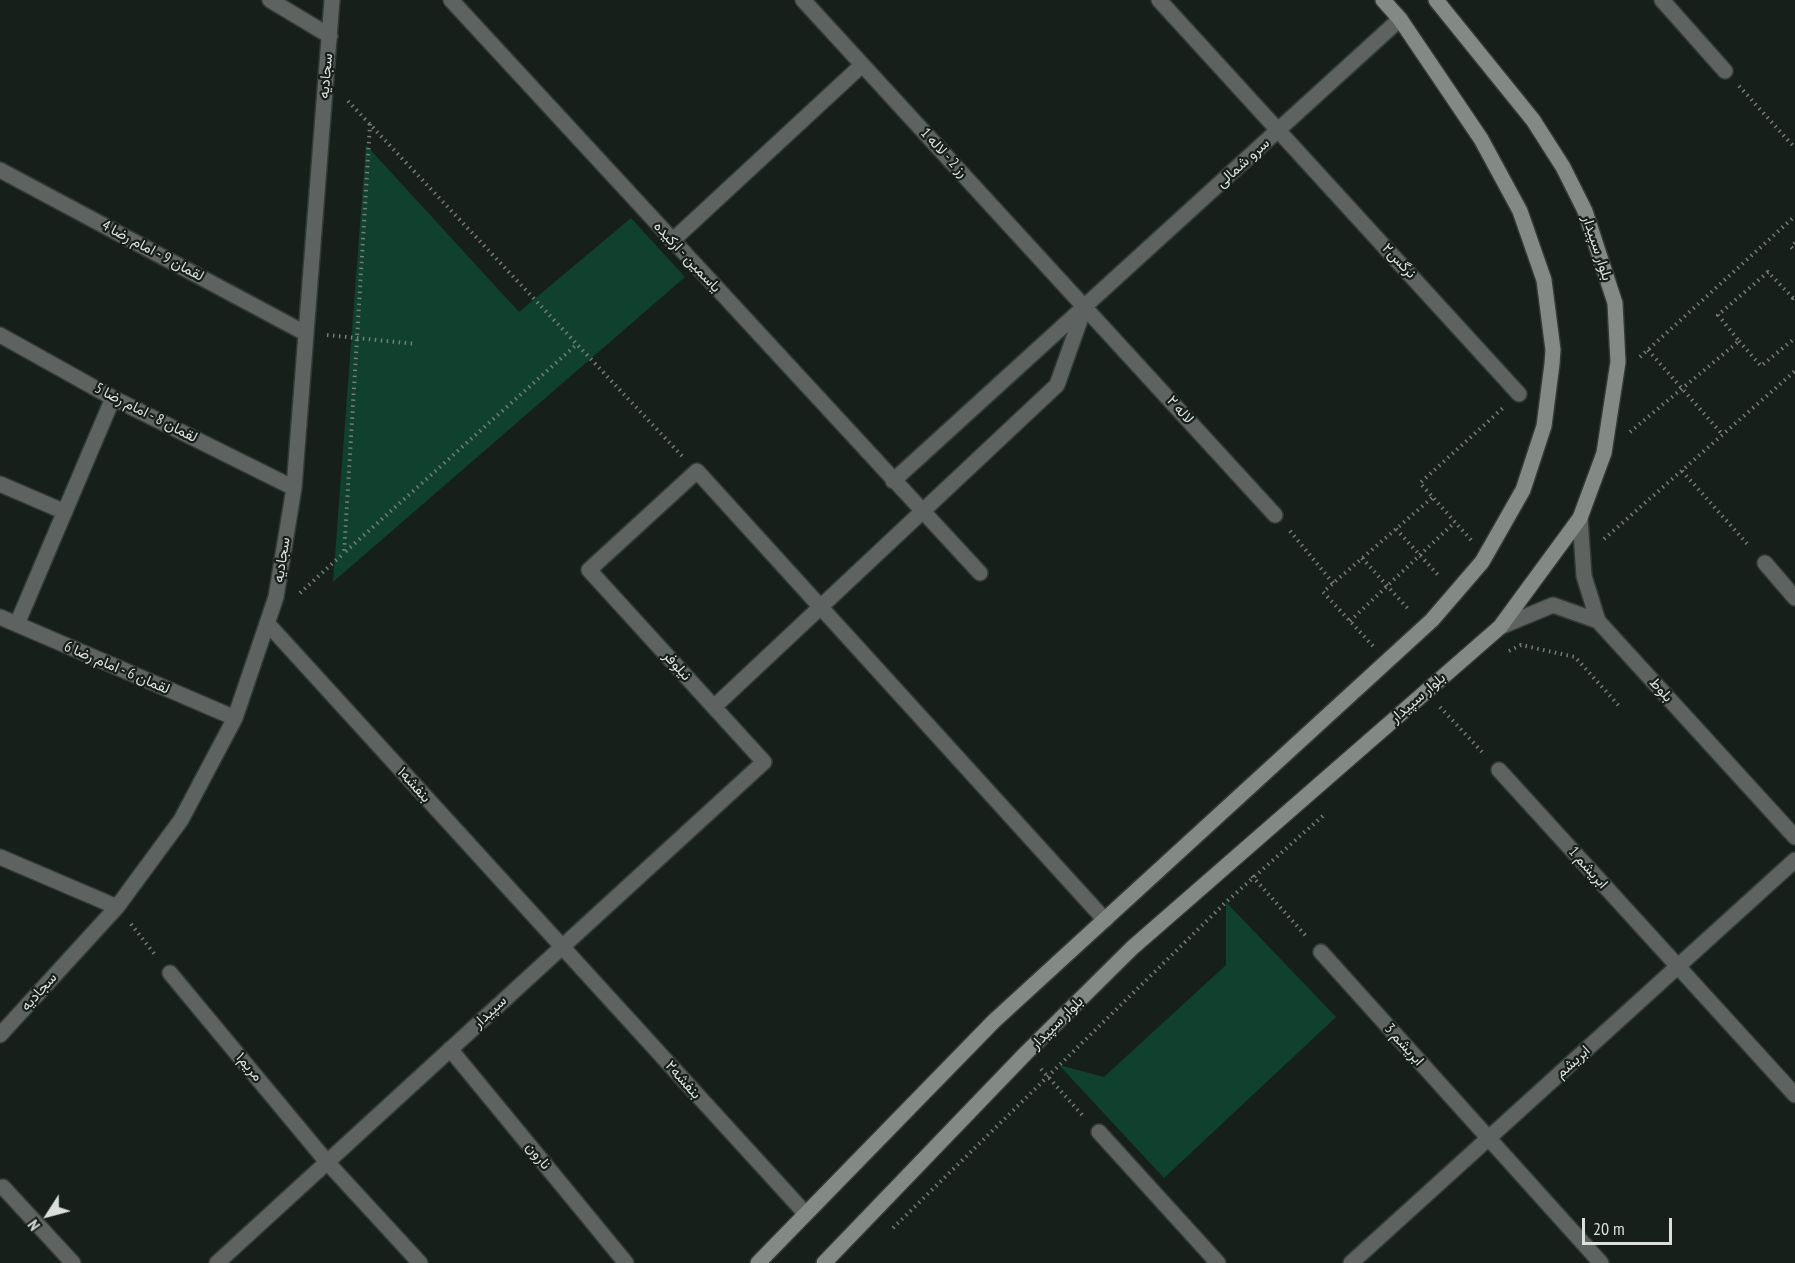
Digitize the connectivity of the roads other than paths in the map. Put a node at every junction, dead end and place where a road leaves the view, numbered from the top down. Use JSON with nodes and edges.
{"nodes":[{"id":1,"x":270,"y":0,"type":"edge"},
{"id":2,"x":332,"y":0,"type":"edge"},
{"id":3,"x":451,"y":0,"type":"edge"},
{"id":4,"x":803,"y":0,"type":"edge"},
{"id":5,"x":1159,"y":0,"type":"edge"},
{"id":6,"x":1383,"y":0,"type":"edge"},
{"id":7,"x":1436,"y":0,"type":"edge"},
{"id":8,"x":1662,"y":0,"type":"edge"},
{"id":9,"x":1400,"y":19,"type":"junction"},
{"id":10,"x":330,"y":36,"type":"junction"},
{"id":11,"x":862,"y":65,"type":"junction"},
{"id":12,"x":1725,"y":71,"type":"road end"},
{"id":13,"x":1279,"y":130,"type":"junction"},
{"id":14,"x":0,"y":170,"type":"edge"},
{"id":15,"x":672,"y":240,"type":"junction"},
{"id":16,"x":1085,"y":306,"type":"junction"},
{"id":17,"x":305,"y":333,"type":"junction"},
{"id":18,"x":0,"y":334,"type":"edge"},
{"id":19,"x":1519,"y":394,"type":"road end"},
{"id":20,"x":113,"y":398,"type":"junction"},
{"id":21,"x":893,"y":481,"type":"junction"},
{"id":22,"x":0,"y":484,"type":"edge"},
{"id":23,"x":294,"y":488,"type":"junction"},
{"id":24,"x":65,"y":512,"type":"junction"},
{"id":25,"x":922,"y":513,"type":"junction"},
{"id":26,"x":1275,"y":515,"type":"road end"},
{"id":27,"x":1580,"y":518,"type":"junction"},
{"id":28,"x":1765,"y":563,"type":"road end"},
{"id":29,"x":980,"y":573,"type":"dead end"},
{"id":30,"x":1795,"y":598,"type":"edge"},
{"id":31,"x":820,"y":607,"type":"junction"},
{"id":32,"x":0,"y":617,"type":"edge"},
{"id":33,"x":1598,"y":621,"type":"junction"},
{"id":34,"x":267,"y":623,"type":"junction"},
{"id":35,"x":17,"y":624,"type":"junction"},
{"id":36,"x":1500,"y":627,"type":"junction"},
{"id":37,"x":714,"y":707,"type":"junction"},
{"id":38,"x":235,"y":718,"type":"junction"},
{"id":39,"x":764,"y":762,"type":"joint"},
{"id":40,"x":1499,"y":770,"type":"road end"},
{"id":41,"x":1795,"y":837,"type":"edge"},
{"id":42,"x":0,"y":857,"type":"edge"},
{"id":43,"x":1795,"y":860,"type":"edge"},
{"id":44,"x":117,"y":907,"type":"junction"},
{"id":45,"x":1105,"y":920,"type":"junction"},
{"id":46,"x":561,"y":946,"type":"junction"},
{"id":47,"x":1321,"y":952,"type":"road end"},
{"id":48,"x":1678,"y":966,"type":"junction"},
{"id":49,"x":170,"y":973,"type":"road end"},
{"id":50,"x":0,"y":1035,"type":"edge"},
{"id":51,"x":450,"y":1049,"type":"junction"},
{"id":52,"x":1795,"y":1095,"type":"edge"},
{"id":53,"x":1099,"y":1132,"type":"road end"},
{"id":54,"x":1488,"y":1138,"type":"junction"},
{"id":55,"x":327,"y":1162,"type":"junction"},
{"id":56,"x":3,"y":1187,"type":"dead end"},
{"id":57,"x":805,"y":1214,"type":"junction"},
{"id":58,"x":73,"y":1263,"type":"edge"},
{"id":59,"x":217,"y":1263,"type":"edge"},
{"id":60,"x":420,"y":1263,"type":"edge"},
{"id":61,"x":626,"y":1263,"type":"edge"},
{"id":62,"x":758,"y":1263,"type":"edge"},
{"id":63,"x":824,"y":1263,"type":"edge"},
{"id":64,"x":1218,"y":1263,"type":"edge"},
{"id":65,"x":1351,"y":1263,"type":"edge"},
{"id":66,"x":1601,"y":1263,"type":"edge"}],
"edges":[{"from":1,"to":10,"type":"street"},
{"from":2,"to":10,"type":"street","name":"سجادیه"},
{"from":3,"to":15,"type":"street","name":"یاسمین - ارکیده"},
{"from":4,"to":11,"type":"street","name":"رز 2 - لاله 1"},
{"from":5,"to":13,"type":"street","name":"نرگس۲"},
{"from":6,"to":9,"type":"street"},
{"from":7,"to":27,"type":"street","name":"بلوار سپیدار"},
{"from":8,"to":12,"type":"street"},
{"from":9,"to":13,"type":"street","name":"سرو شمالی"},
{"from":9,"to":45,"type":"street"},
{"from":10,"to":17,"type":"street","name":"سجادیه"},
{"from":11,"to":15,"type":"street"},
{"from":11,"to":16,"type":"street","name":"رز 2 - لاله 1"},
{"from":13,"to":16,"type":"street","name":"سرو شمالی"},
{"from":13,"to":19,"type":"street","name":"نرگس۲"},
{"from":14,"to":17,"type":"street","name":"لقمان 9 - امام رضا 4"},
{"from":15,"to":21,"type":"street","name":"یاسمین - ارکیده"},
{"from":16,"to":21,"type":"street","name":"سرو شمالی"},
{"from":16,"to":25,"type":"street","name":"سرو شمالی"},
{"from":16,"to":26,"type":"street","name":"لاله ۲"},
{"from":17,"to":23,"type":"street","name":"سجادیه"},
{"from":18,"to":20,"type":"street","name":"لقمان 8 - امام رضا 5"},
{"from":20,"to":23,"type":"street","name":"لقمان 8 - امام رضا 5"},
{"from":20,"to":24,"type":"street"},
{"from":21,"to":25,"type":"street","name":"یاسمین - ارکیده"},
{"from":22,"to":24,"type":"street"},
{"from":23,"to":34,"type":"street","name":"سجادیه"},
{"from":24,"to":35,"type":"street"},
{"from":25,"to":29,"type":"street","name":"یاسمین - ارکیده"},
{"from":25,"to":31,"type":"street","name":"سرو شمالی"},
{"from":27,"to":33,"type":"street"},
{"from":27,"to":36,"type":"street","name":"بلوار سپیدار"},
{"from":28,"to":30,"type":"street"},
{"from":31,"to":37,"type":"street","name":"سرو شمالی"},
{"from":31,"to":37,"type":"street","name":"نیلوفر"},
{"from":31,"to":45,"type":"street"},
{"from":32,"to":35,"type":"street","name":"لقمان 6 - امام رضا 6"},
{"from":33,"to":36,"type":"street","name":"بلوط"},
{"from":33,"to":41,"type":"street","name":"بلوط"},
{"from":34,"to":38,"type":"street","name":"سجادیه"},
{"from":34,"to":46,"type":"street","name":"بنفشه۱"},
{"from":35,"to":38,"type":"street","name":"لقمان 6 - امام رضا 6"},
{"from":36,"to":63,"type":"street","name":"بلوار سپیدار"},
{"from":37,"to":39,"type":"street","name":"نیلوفر"},
{"from":38,"to":44,"type":"street","name":"سجادیه"},
{"from":39,"to":46,"type":"street","name":"سپیدار"},
{"from":40,"to":48,"type":"street","name":"ابریشم 1"},
{"from":42,"to":44,"type":"street"},
{"from":43,"to":48,"type":"street","name":"ابریشم"},
{"from":44,"to":50,"type":"street","name":"سجادیه"},
{"from":45,"to":57,"type":"street"},
{"from":46,"to":51,"type":"street","name":"سپیدار"},
{"from":46,"to":57,"type":"street","name":"بنفشه۲"},
{"from":47,"to":54,"type":"street","name":"ابریشم 3"},
{"from":48,"to":52,"type":"street","name":"ابریشم 1"},
{"from":48,"to":54,"type":"street","name":"ابریشم"},
{"from":49,"to":55,"type":"street","name":"مریم۱"},
{"from":51,"to":55,"type":"street","name":"سپیدار"},
{"from":51,"to":61,"type":"street","name":"نارون"},
{"from":53,"to":64,"type":"street"},
{"from":54,"to":65,"type":"street","name":"ابریشم"},
{"from":54,"to":66,"type":"street","name":"ابریشم 3"},
{"from":55,"to":59,"type":"street","name":"سپیدار"},
{"from":55,"to":60,"type":"street","name":"مریم۱"},
{"from":56,"to":58,"type":"street"},
{"from":57,"to":62,"type":"street"}]}
